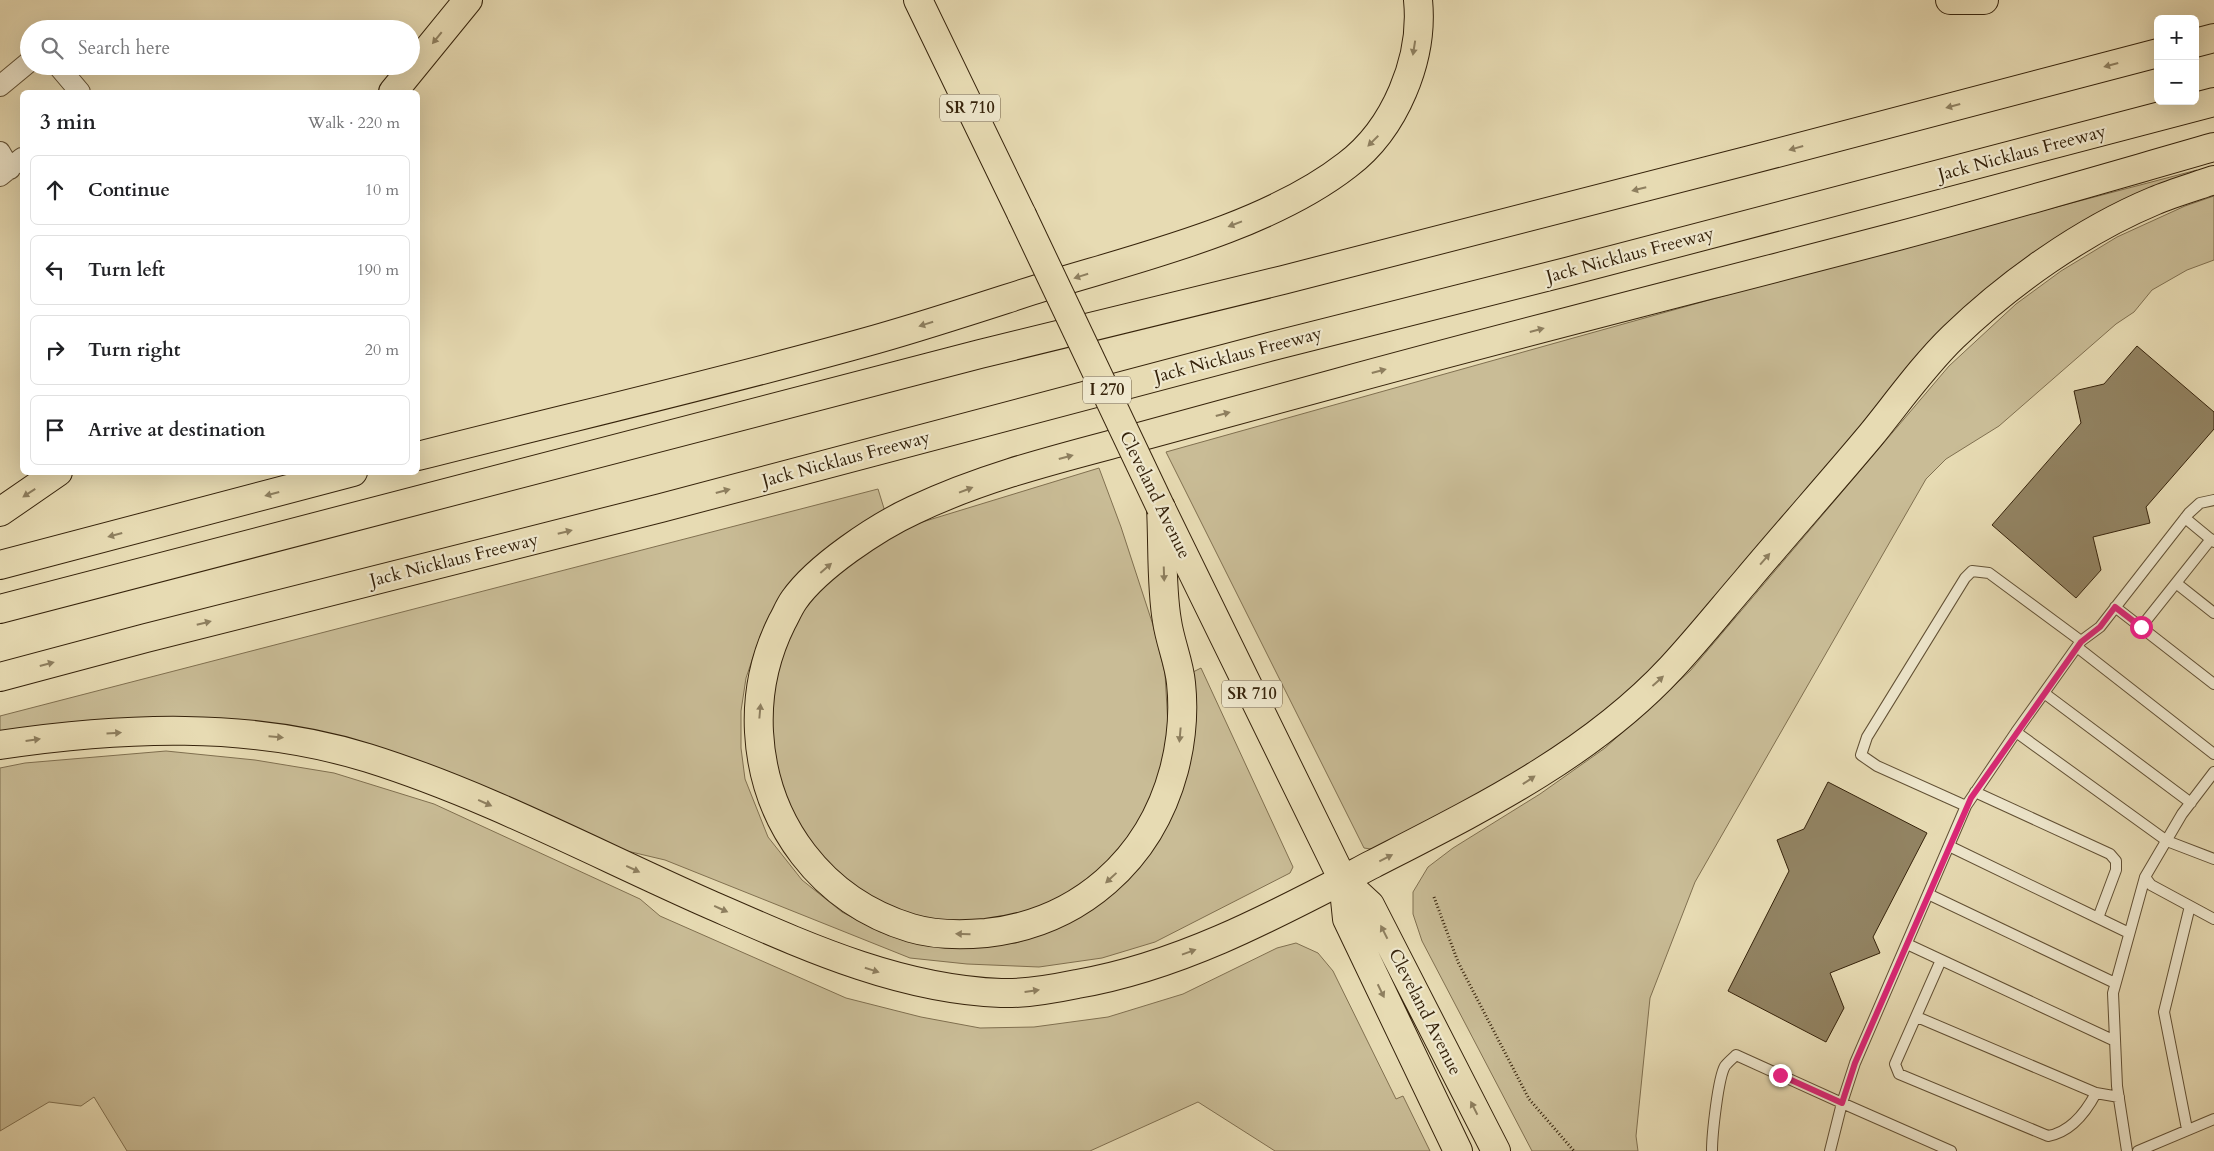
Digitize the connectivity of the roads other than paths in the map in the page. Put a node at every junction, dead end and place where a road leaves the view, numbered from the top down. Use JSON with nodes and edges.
{"nodes":[{"id":1,"x":468,"y":0,"type":"edge"},
{"id":2,"x":918,"y":0,"type":"edge"},
{"id":3,"x":1418,"y":0,"type":"edge"},
{"id":4,"x":1950,"y":0,"type":"edge"},
{"id":5,"x":1984,"y":0,"type":"edge"},
{"id":6,"x":2214,"y":38,"type":"edge"},
{"id":7,"x":2199,"y":42,"type":"edge"},
{"id":8,"x":2154,"y":54,"type":"edge"},
{"id":9,"x":420,"y":59,"type":"edge"},
{"id":10,"x":20,"y":69,"type":"edge"},
{"id":11,"x":66,"y":75,"type":"edge"},
{"id":12,"x":407,"y":75,"type":"edge"},
{"id":13,"x":0,"y":86,"type":"edge"},
{"id":14,"x":78,"y":90,"type":"edge"},
{"id":15,"x":395,"y":90,"type":"edge"},
{"id":16,"x":2214,"y":102,"type":"edge"},
{"id":17,"x":2214,"y":148,"type":"edge"},
{"id":18,"x":2214,"y":180,"type":"edge"},
{"id":19,"x":420,"y":455,"type":"edge"},
{"id":20,"x":54,"y":475,"type":"edge"},
{"id":21,"x":342,"y":475,"type":"edge"},
{"id":22,"x":2214,"y":500,"type":"edge"},
{"id":23,"x":1162,"y":508,"type":"junction"},
{"id":24,"x":0,"y":512,"type":"edge"},
{"id":25,"x":2186,"y":518,"type":"junction"},
{"id":26,"x":2212,"y":540,"type":"edge"},
{"id":27,"x":0,"y":565,"type":"edge"},
{"id":28,"x":2176,"y":583,"type":"junction"},
{"id":29,"x":2115,"y":607,"type":"junction"},
{"id":30,"x":0,"y":609,"type":"edge"},
{"id":31,"x":2214,"y":613,"type":"edge"},
{"id":32,"x":2141,"y":627,"type":"junction"},
{"id":33,"x":2079,"y":644,"type":"junction"},
{"id":34,"x":0,"y":677,"type":"edge"},
{"id":35,"x":2214,"y":684,"type":"edge"},
{"id":36,"x":2044,"y":693,"type":"junction"},
{"id":37,"x":2016,"y":732,"type":"junction"},
{"id":38,"x":0,"y":745,"type":"edge"},
{"id":39,"x":2214,"y":754,"type":"edge"},
{"id":40,"x":2214,"y":772,"type":"edge"},
{"id":41,"x":1975,"y":792,"type":"junction"},
{"id":42,"x":2191,"y":803,"type":"junction"},
{"id":43,"x":1966,"y":806,"type":"junction"},
{"id":44,"x":2166,"y":841,"type":"junction"},
{"id":45,"x":1949,"y":846,"type":"junction"},
{"id":46,"x":2214,"y":858,"type":"edge"},
{"id":47,"x":2145,"y":877,"type":"junction"},
{"id":48,"x":1343,"y":880,"type":"junction"},
{"id":49,"x":1928,"y":894,"type":"junction"},
{"id":50,"x":2190,"y":906,"type":"junction"},
{"id":51,"x":2098,"y":918,"type":"junction"},
{"id":52,"x":2214,"y":919,"type":"edge"},
{"id":53,"x":2130,"y":932,"type":"junction"},
{"id":54,"x":1907,"y":944,"type":"junction"},
{"id":55,"x":1942,"y":960,"type":"junction"},
{"id":56,"x":2115,"y":982,"type":"junction"},
{"id":57,"x":1917,"y":1017,"type":"junction"},
{"id":58,"x":2115,"y":1041,"type":"junction"},
{"id":59,"x":2096,"y":1093,"type":"junction"},
{"id":60,"x":2118,"y":1097,"type":"junction"},
{"id":61,"x":1842,"y":1103,"type":"junction"},
{"id":62,"x":2214,"y":1119,"type":"edge"},
{"id":63,"x":2187,"y":1129,"type":"junction"},
{"id":64,"x":1458,"y":1151,"type":"edge"},
{"id":65,"x":1496,"y":1151,"type":"edge"},
{"id":66,"x":1712,"y":1151,"type":"edge"},
{"id":67,"x":1830,"y":1151,"type":"edge"},
{"id":68,"x":1951,"y":1151,"type":"edge"},
{"id":69,"x":2127,"y":1151,"type":"edge"},
{"id":70,"x":2138,"y":1151,"type":"edge"}],
"edges":[{"from":1,"to":9,"type":"main road","one_way":true},
{"from":2,"to":23,"type":"main road","name":"Cleveland Avenue","number":"SR 710","bridge":true},
{"from":3,"to":19,"type":"main road","one_way":true},
{"from":4,"to":5,"type":"main road"},
{"from":6,"to":7,"type":"main road"},
{"from":8,"to":30,"type":"main road","one_way":true},
{"from":10,"to":13,"type":"street"},
{"from":11,"to":14,"type":"street"},
{"from":12,"to":15,"type":"main road","one_way":true},
{"from":34,"to":16,"type":"main road","name":"Jack Nicklaus Freeway","number":"I 270","one_way":true},
{"from":23,"to":17,"type":"main road","one_way":true},
{"from":48,"to":18,"type":"main road","one_way":true},
{"from":20,"to":24,"type":"main road","one_way":true},
{"from":21,"to":27,"type":"main road","one_way":true},
{"from":22,"to":25,"type":"lane"},
{"from":23,"to":48,"type":"main road","name":"Cleveland Avenue","number":"SR 710"},
{"from":25,"to":26,"type":"lane"},
{"from":25,"to":29,"type":"lane"},
{"from":26,"to":28,"type":"lane"},
{"from":28,"to":31,"type":"lane"},
{"from":28,"to":32,"type":"lane"},
{"from":29,"to":32,"type":"lane"},
{"from":29,"to":33,"type":"lane"},
{"from":32,"to":35,"type":"lane"},
{"from":33,"to":36,"type":"lane"},
{"from":33,"to":39,"type":"lane"},
{"from":33,"to":43,"type":"lane"},
{"from":36,"to":37,"type":"lane"},
{"from":36,"to":42,"type":"lane"},
{"from":37,"to":41,"type":"lane"},
{"from":37,"to":44,"type":"lane"},
{"from":38,"to":48,"type":"main road","one_way":true},
{"from":40,"to":42,"type":"lane"},
{"from":41,"to":43,"type":"lane"},
{"from":41,"to":51,"type":"lane"},
{"from":42,"to":44,"type":"lane"},
{"from":43,"to":45,"type":"lane"},
{"from":44,"to":46,"type":"lane"},
{"from":44,"to":47,"type":"lane"},
{"from":45,"to":49,"type":"lane"},
{"from":45,"to":51,"type":"lane"},
{"from":47,"to":50,"type":"lane"},
{"from":47,"to":53,"type":"lane"},
{"from":48,"to":64,"type":"main road","name":"Cleveland Avenue","one_way":true},
{"from":65,"to":48,"type":"main road","name":"Cleveland Avenue","one_way":true},
{"from":49,"to":54,"type":"lane"},
{"from":49,"to":56,"type":"lane"},
{"from":50,"to":52,"type":"lane"},
{"from":50,"to":63,"type":"lane"},
{"from":51,"to":53,"type":"lane"},
{"from":53,"to":56,"type":"lane"},
{"from":54,"to":55,"type":"lane"},
{"from":54,"to":61,"type":"lane"},
{"from":55,"to":57,"type":"lane"},
{"from":55,"to":58,"type":"lane"},
{"from":56,"to":58,"type":"lane"},
{"from":57,"to":59,"type":"lane"},
{"from":57,"to":59,"type":"lane"},
{"from":58,"to":60,"type":"lane"},
{"from":59,"to":60,"type":"lane"},
{"from":60,"to":69,"type":"lane"},
{"from":61,"to":66,"type":"lane"},
{"from":61,"to":67,"type":"lane"},
{"from":61,"to":68,"type":"lane"},
{"from":62,"to":63,"type":"lane"},
{"from":63,"to":70,"type":"lane"}]}
